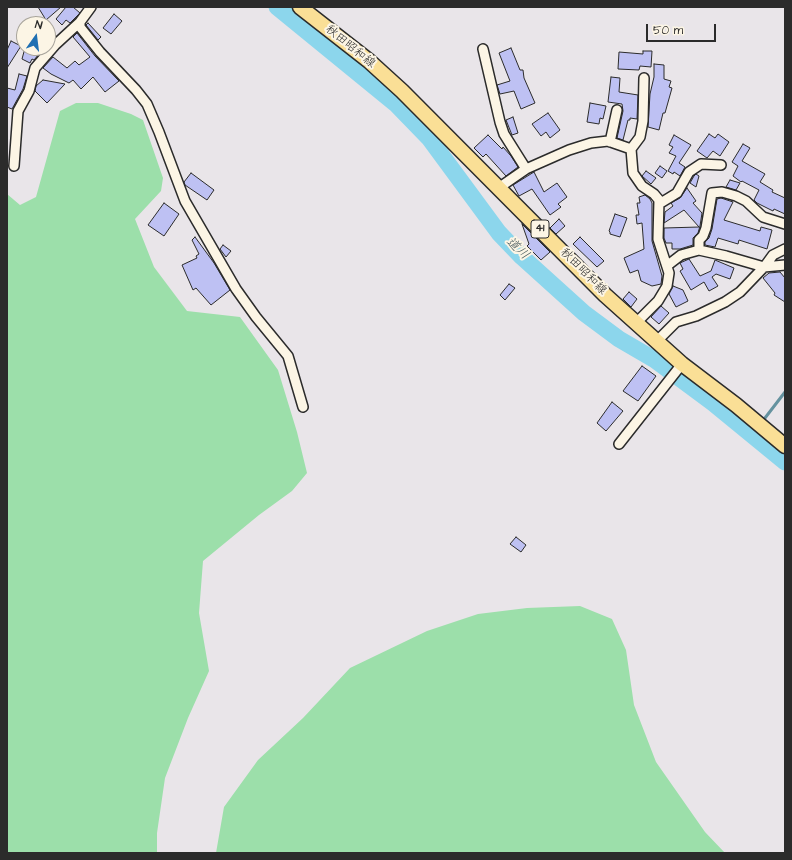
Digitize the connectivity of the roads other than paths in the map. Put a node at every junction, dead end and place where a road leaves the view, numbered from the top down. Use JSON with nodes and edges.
{"nodes":[{"id":1,"x":91,"y":7,"type":"edge"},
{"id":2,"x":300,"y":7,"type":"edge"},
{"id":3,"x":80,"y":22,"type":"junction"},
{"id":4,"x":482,"y":49,"type":"dead end"},
{"id":5,"x":644,"y":78,"type":"dead end"},
{"id":6,"x":617,"y":110,"type":"dead end"},
{"id":7,"x":610,"y":142,"type":"junction"},
{"id":8,"x":631,"y":149,"type":"junction"},
{"id":9,"x":721,"y":165,"type":"dead end"},
{"id":10,"x":14,"y":166,"type":"dead end"},
{"id":11,"x":526,"y":169,"type":"junction"},
{"id":12,"x":500,"y":188,"type":"junction"},
{"id":13,"x":659,"y":204,"type":"junction"},
{"id":14,"x":785,"y":224,"type":"edge"},
{"id":15,"x":785,"y":249,"type":"edge"},
{"id":16,"x":699,"y":250,"type":"junction"},
{"id":17,"x":668,"y":265,"type":"junction"},
{"id":18,"x":785,"y":265,"type":"edge"},
{"id":19,"x":764,"y":267,"type":"junction"},
{"id":20,"x":636,"y":323,"type":"junction"},
{"id":21,"x":657,"y":341,"type":"junction"},
{"id":22,"x":682,"y":364,"type":"junction"},
{"id":23,"x":303,"y":407,"type":"dead end"},
{"id":24,"x":619,"y":444,"type":"dead end"},
{"id":25,"x":785,"y":446,"type":"edge"}],
"edges":[{"from":1,"to":3,"type":"street"},
{"from":2,"to":12,"type":"main road","name":"秋田昭和線","number":"41"},
{"from":3,"to":10,"type":"street"},
{"from":3,"to":23,"type":"street"},
{"from":4,"to":11,"type":"street"},
{"from":5,"to":8,"type":"street"},
{"from":6,"to":7,"type":"street"},
{"from":7,"to":8,"type":"street"},
{"from":7,"to":11,"type":"street"},
{"from":8,"to":13,"type":"street"},
{"from":9,"to":13,"type":"street"},
{"from":11,"to":12,"type":"street"},
{"from":12,"to":20,"type":"main road","name":"秋田昭和線","number":"41"},
{"from":13,"to":17,"type":"street"},
{"from":14,"to":16,"type":"street"},
{"from":15,"to":19,"type":"street"},
{"from":16,"to":17,"type":"street"},
{"from":16,"to":19,"type":"street"},
{"from":17,"to":20,"type":"street"},
{"from":18,"to":19,"type":"street"},
{"from":19,"to":21,"type":"street"},
{"from":20,"to":21,"type":"main road","name":"秋田昭和線","number":"41"},
{"from":21,"to":22,"type":"main road","name":"秋田昭和線","number":"41"},
{"from":22,"to":24,"type":"street"},
{"from":22,"to":25,"type":"main road","name":"秋田昭和線","number":"41"}]}
